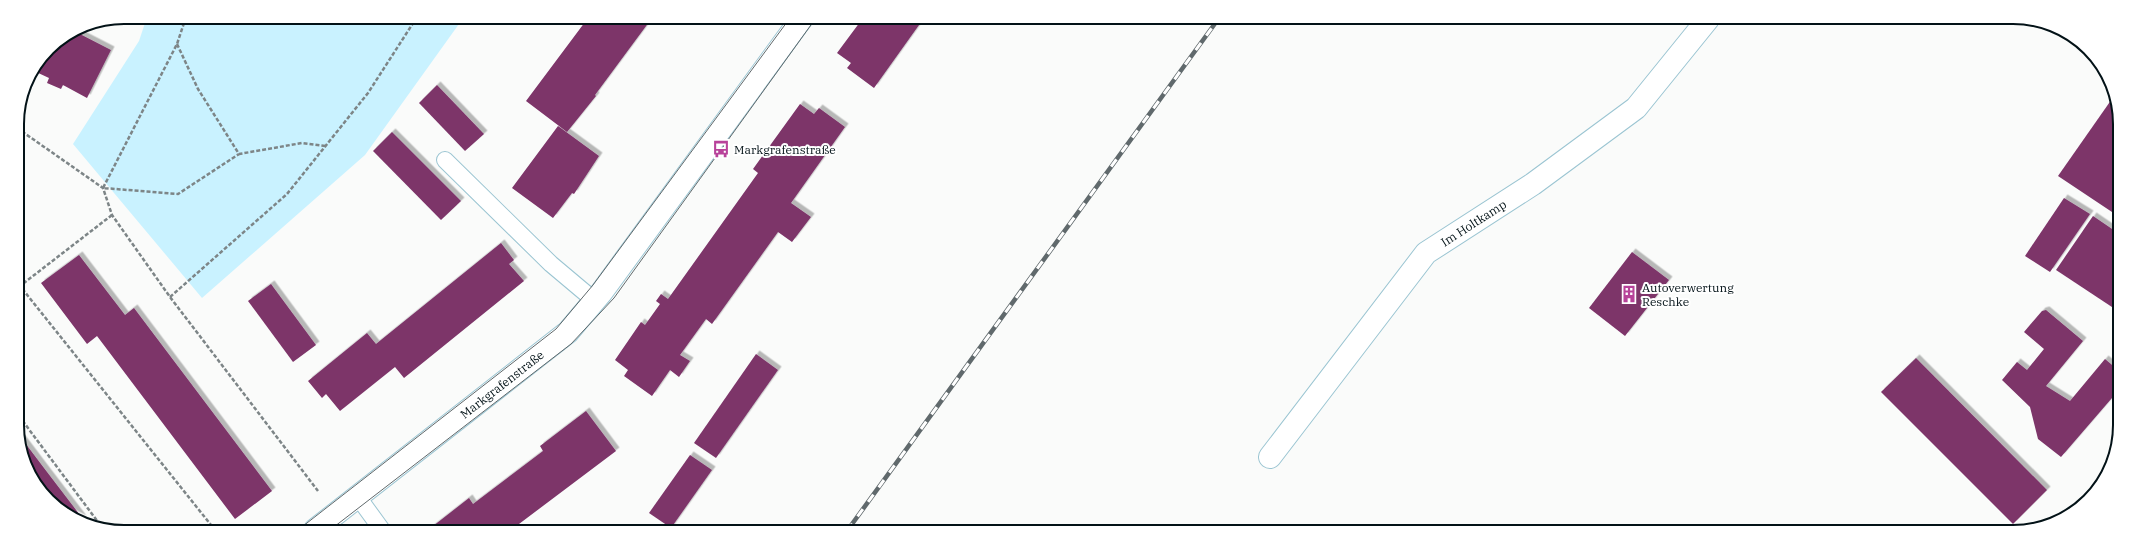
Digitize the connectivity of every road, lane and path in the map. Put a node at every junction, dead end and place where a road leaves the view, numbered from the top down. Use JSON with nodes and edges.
{"nodes":[{"id":1,"x":184,"y":24,"type":"edge"},
{"id":2,"x":412,"y":24,"type":"edge"},
{"id":3,"x":798,"y":24,"type":"edge"},
{"id":4,"x":1704,"y":24,"type":"edge"},
{"id":5,"x":177,"y":44,"type":"junction"},
{"id":6,"x":24,"y":133,"type":"edge"},
{"id":7,"x":326,"y":146,"type":"junction"},
{"id":8,"x":239,"y":154,"type":"junction"},
{"id":9,"x":445,"y":160,"type":"dead end"},
{"id":10,"x":103,"y":188,"type":"junction"},
{"id":11,"x":112,"y":215,"type":"junction"},
{"id":12,"x":24,"y":281,"type":"edge"},
{"id":13,"x":24,"y":291,"type":"edge"},
{"id":14,"x":170,"y":297,"type":"junction"},
{"id":15,"x":595,"y":301,"type":"junction"},
{"id":16,"x":24,"y":423,"type":"edge"},
{"id":17,"x":1270,"y":457,"type":"dead end"},
{"id":18,"x":358,"y":497,"type":"junction"},
{"id":19,"x":336,"y":514,"type":"junction"},
{"id":20,"x":98,"y":522,"type":"edge"},
{"id":21,"x":211,"y":525,"type":"edge"},
{"id":22,"x":322,"y":525,"type":"edge"},
{"id":23,"x":378,"y":525,"type":"edge"}],
"edges":[{"from":1,"to":5,"type":"path"},
{"from":2,"to":7,"type":"path"},
{"from":3,"to":15,"type":"street","name":"Markgrafenstraße"},
{"from":4,"to":17,"type":"street","name":"Im Holtkamp"},
{"from":5,"to":8,"type":"path"},
{"from":5,"to":10,"type":"path"},
{"from":6,"to":10,"type":"path"},
{"from":7,"to":8,"type":"path"},
{"from":7,"to":14,"type":"path"},
{"from":8,"to":10,"type":"path"},
{"from":9,"to":15,"type":"lane"},
{"from":10,"to":11,"type":"path"},
{"from":11,"to":12,"type":"path"},
{"from":11,"to":14,"type":"path"},
{"from":13,"to":21,"type":"path"},
{"from":14,"to":19,"type":"path"},
{"from":15,"to":18,"type":"street","name":"Markgrafenstraße"},
{"from":16,"to":20,"type":"path"},
{"from":18,"to":19,"type":"street","name":"Markgrafenstraße"},
{"from":18,"to":23,"type":"lane"},
{"from":19,"to":22,"type":"street","name":"Markgrafenstraße"}]}
